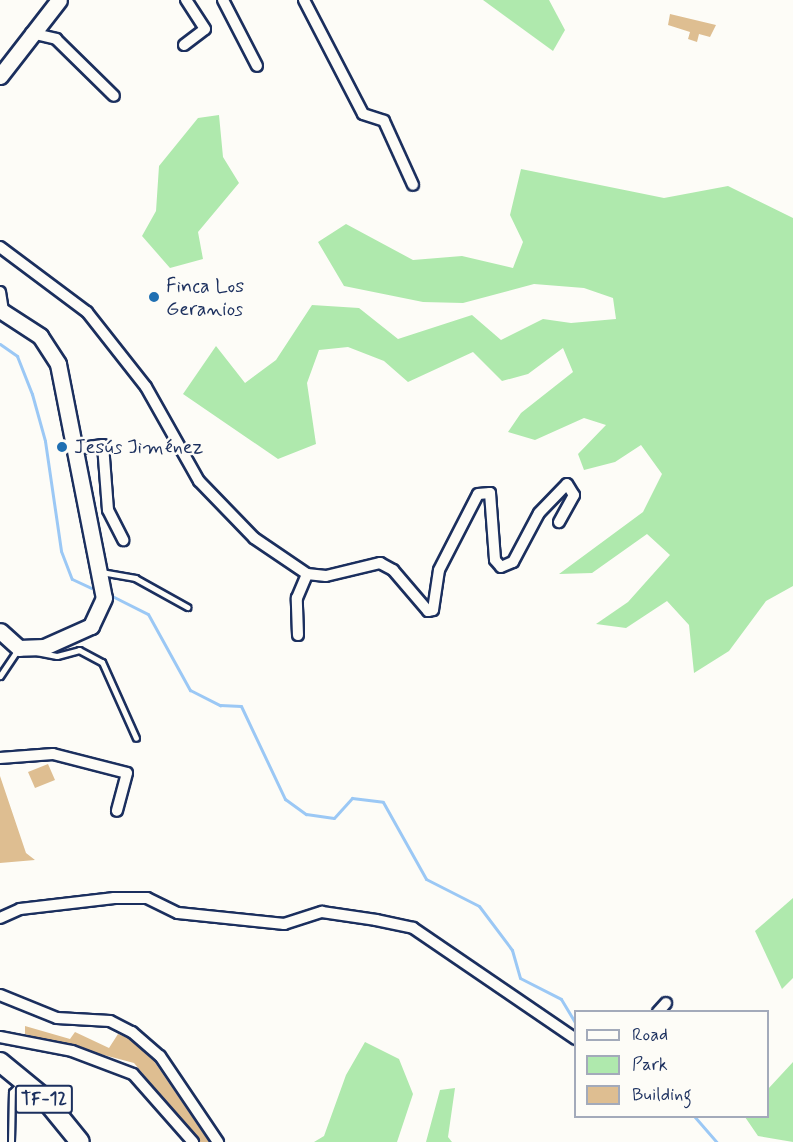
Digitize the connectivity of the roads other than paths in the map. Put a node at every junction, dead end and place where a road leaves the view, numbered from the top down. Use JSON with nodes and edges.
{"nodes":[{"id":1,"x":59,"y":0,"type":"edge"},
{"id":2,"x":186,"y":0,"type":"edge"},
{"id":3,"x":223,"y":0,"type":"edge"},
{"id":4,"x":304,"y":0,"type":"edge"},
{"id":5,"x":31,"y":33,"type":"junction"},
{"id":6,"x":184,"y":45,"type":"dead end"},
{"id":7,"x":256,"y":66,"type":"dead end"},
{"id":8,"x":0,"y":76,"type":"edge"},
{"id":9,"x":114,"y":96,"type":"dead end"},
{"id":10,"x":413,"y":185,"type":"dead end"},
{"id":11,"x":0,"y":247,"type":"edge"},
{"id":12,"x":0,"y":292,"type":"edge"},
{"id":13,"x":1,"y":311,"type":"edge"},
{"id":14,"x":74,"y":449,"type":"junction"},
{"id":15,"x":559,"y":522,"type":"dead end"},
{"id":16,"x":123,"y":540,"type":"dead end"},
{"id":17,"x":99,"y":572,"type":"junction"},
{"id":18,"x":307,"y":574,"type":"junction"},
{"id":19,"x":187,"y":607,"type":"dead end"},
{"id":20,"x":0,"y":631,"type":"edge"},
{"id":21,"x":298,"y":634,"type":"dead end"},
{"id":22,"x":25,"y":649,"type":"junction"},
{"id":23,"x":0,"y":676,"type":"edge"},
{"id":24,"x":136,"y":738,"type":"dead end"},
{"id":25,"x":0,"y":758,"type":"edge"},
{"id":26,"x":117,"y":811,"type":"dead end"},
{"id":27,"x":0,"y":918,"type":"edge"},
{"id":28,"x":0,"y":995,"type":"edge"},
{"id":29,"x":666,"y":1003,"type":"dead end"},
{"id":30,"x":659,"y":1010,"type":"edge"},
{"id":31,"x":0,"y":1037,"type":"edge"},
{"id":32,"x":574,"y":1038,"type":"edge"},
{"id":33,"x":0,"y":1062,"type":"edge"},
{"id":34,"x":23,"y":1080,"type":"junction"},
{"id":35,"x":11,"y":1142,"type":"edge"},
{"id":36,"x":80,"y":1142,"type":"edge"},
{"id":37,"x":193,"y":1142,"type":"edge"},
{"id":38,"x":218,"y":1142,"type":"edge"}],
"edges":[{"from":1,"to":5,"type":"main road"},
{"from":2,"to":6,"type":"street"},
{"from":3,"to":7,"type":"street"},
{"from":4,"to":10,"type":"street"},
{"from":5,"to":8,"type":"main road"},
{"from":5,"to":9,"type":"street"},
{"from":11,"to":18,"type":"street"},
{"from":12,"to":13,"type":"street"},
{"from":13,"to":14,"type":"main road"},
{"from":14,"to":16,"type":"street"},
{"from":14,"to":17,"type":"main road"},
{"from":15,"to":18,"type":"street"},
{"from":17,"to":19,"type":"lane"},
{"from":17,"to":22,"type":"main road"},
{"from":18,"to":21,"type":"street"},
{"from":20,"to":22,"type":"main road"},
{"from":22,"to":23,"type":"lane"},
{"from":22,"to":24,"type":"lane"},
{"from":25,"to":26,"type":"street"},
{"from":27,"to":32,"type":"street"},
{"from":28,"to":38,"type":"street"},
{"from":29,"to":30,"type":"street"},
{"from":31,"to":37,"type":"street"},
{"from":33,"to":34,"type":"main road","number":"TF-12"},
{"from":34,"to":35,"type":"lane"},
{"from":34,"to":36,"type":"main road","number":"TF-12"}]}
